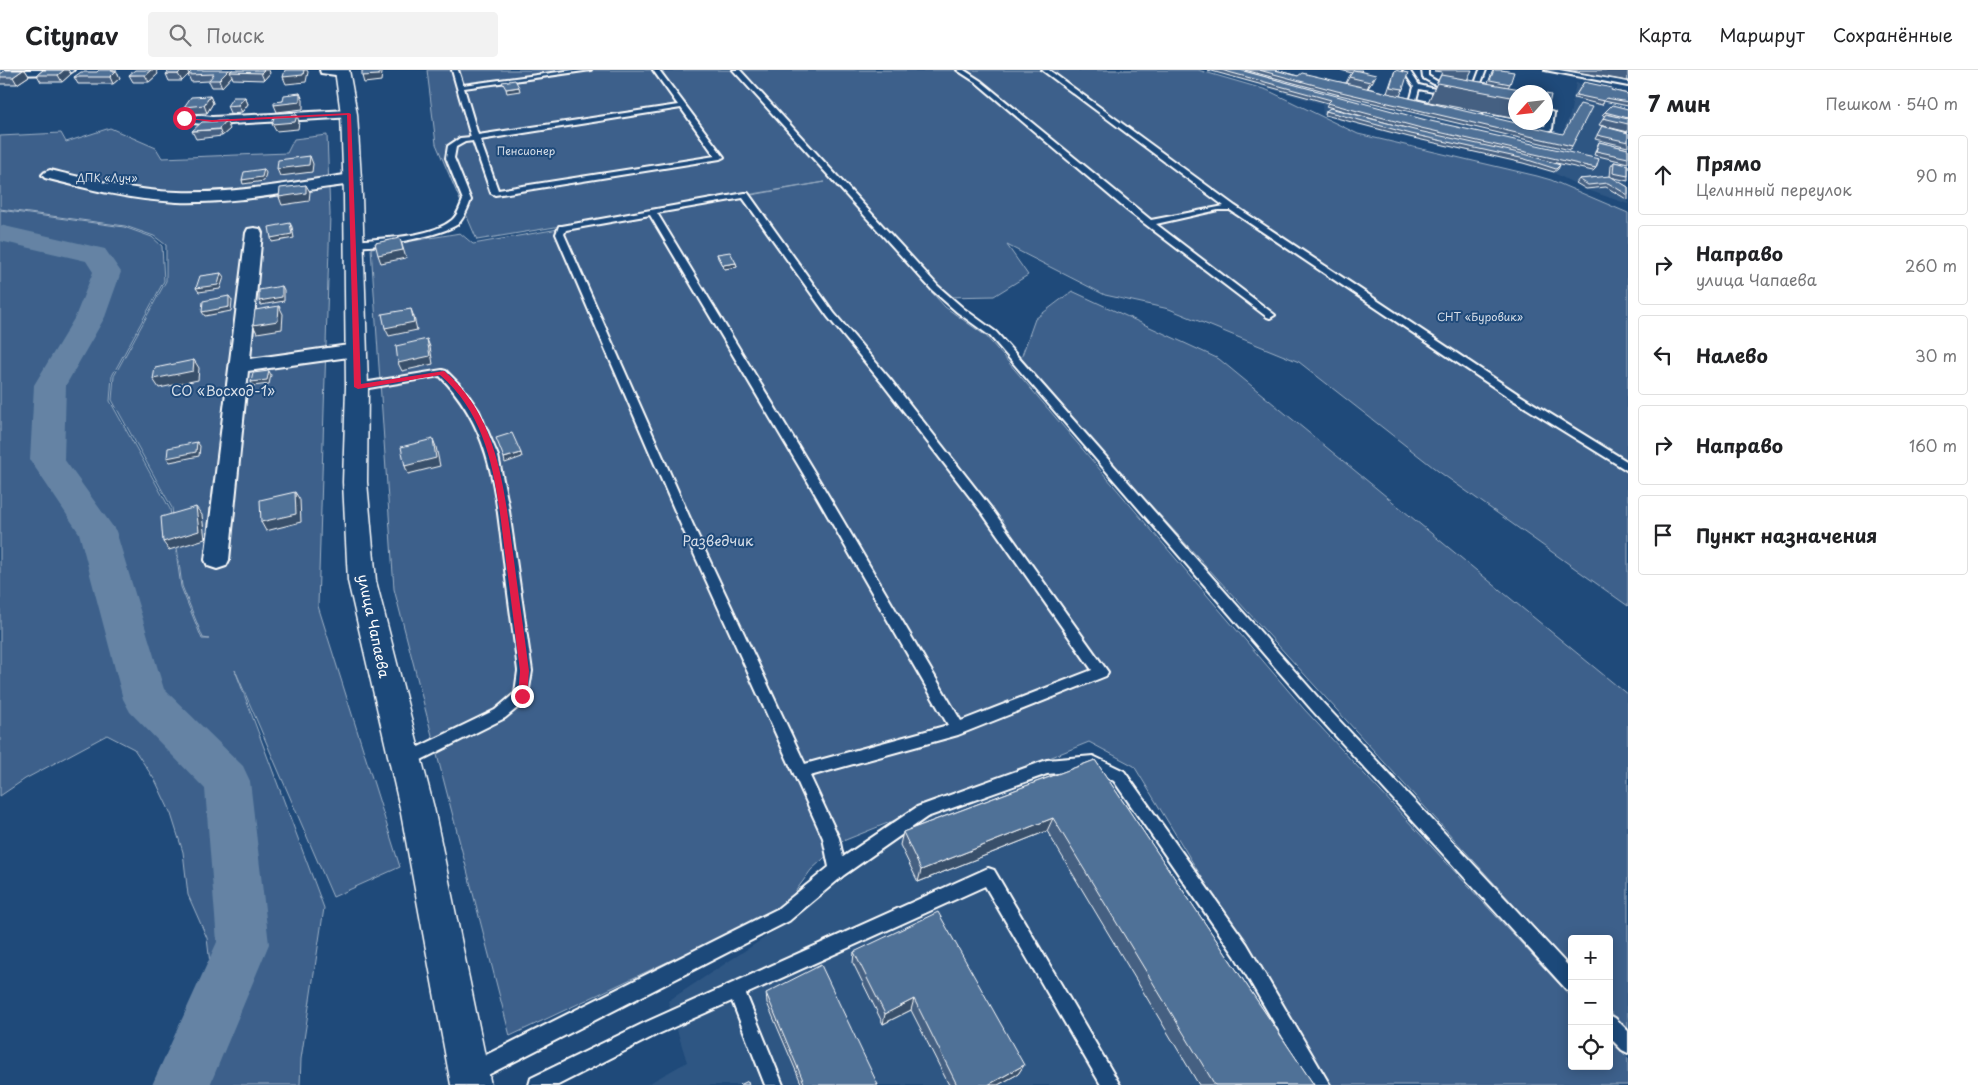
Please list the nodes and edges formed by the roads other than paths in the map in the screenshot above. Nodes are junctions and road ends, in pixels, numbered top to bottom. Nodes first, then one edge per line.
1 (68, 70) edge
2 (455, 70) edge
3 (588, 70) edge
4 (656, 70) edge
5 (736, 70) edge
6 (960, 70) edge
7 (1045, 70) edge
8 (1406, 70) edge
9 (1425, 70) edge
10 (1483, 70) edge
11 (1548, 70) edge
12 (0, 71) edge
13 (337, 71) edge
14 (1628, 84) edge
15 (460, 87) junction
16 (1417, 87) junction
17 (1470, 97) edge
18 (1432, 105) edge
19 (682, 106) junction
20 (349, 114) junction
21 (1480, 115) edge
22 (184, 118) edge
23 (1508, 121) edge
24 (475, 137) junction
25 (50, 175) dead end
26 (352, 179) junction
27 (1232, 208) junction
28 (652, 211) junction
29 (1149, 222) junction
30 (254, 233) dead end
31 (354, 244) junction
32 (1270, 316) dead end
33 (356, 350) junction
34 (240, 366) junction
35 (358, 387) junction
36 (1628, 467) edge
37 (218, 560) dead end
38 (958, 729) junction
39 (405, 761) junction
40 (800, 772) junction
41 (838, 870) junction
42 (1569, 980) edge
43 (736, 990) junction
44 (1610, 1025) edge
45 (1628, 1044) edge
46 (470, 1079) edge
47 (538, 1085) edge
48 (774, 1085) edge
49 (1111, 1085) edge
50 (1321, 1085) edge

1 - 12 street
2 - 15 lane
3 - 15 lane
4 - 19 lane
5 - 42 lane
6 - 29 lane
7 - 27 lane
8 - 16 lane
9 - 16 lane
10 - 17 lane
11 - 14 lane
13 - 20 street, улица Чапаева
15 - 24 lane
16 - 18 lane
19 - 24 lane
19 - 24 lane
20 - 22 street
20 - 26 street, улица Чапаева
21 - 23 lane
24 - 31 lane
25 - 26 street
26 - 31 street, улица Чапаева
27 - 29 lane
27 - 36 lane
28 - 38 lane
28 - 38 lane
28 - 40 lane
29 - 32 lane
30 - 34 street
31 - 33 street, улица Чапаева
33 - 34 street
33 - 35 street, улица Чапаева
34 - 37 street
35 - 39 street, улица Чапаева
35 - 39 lane
38 - 40 lane
39 - 46 street, улица Чапаева
40 - 41 lane
41 - 46 lane
41 - 50 lane
43 - 47 lane
43 - 48 lane
43 - 49 lane
44 - 45 lane

